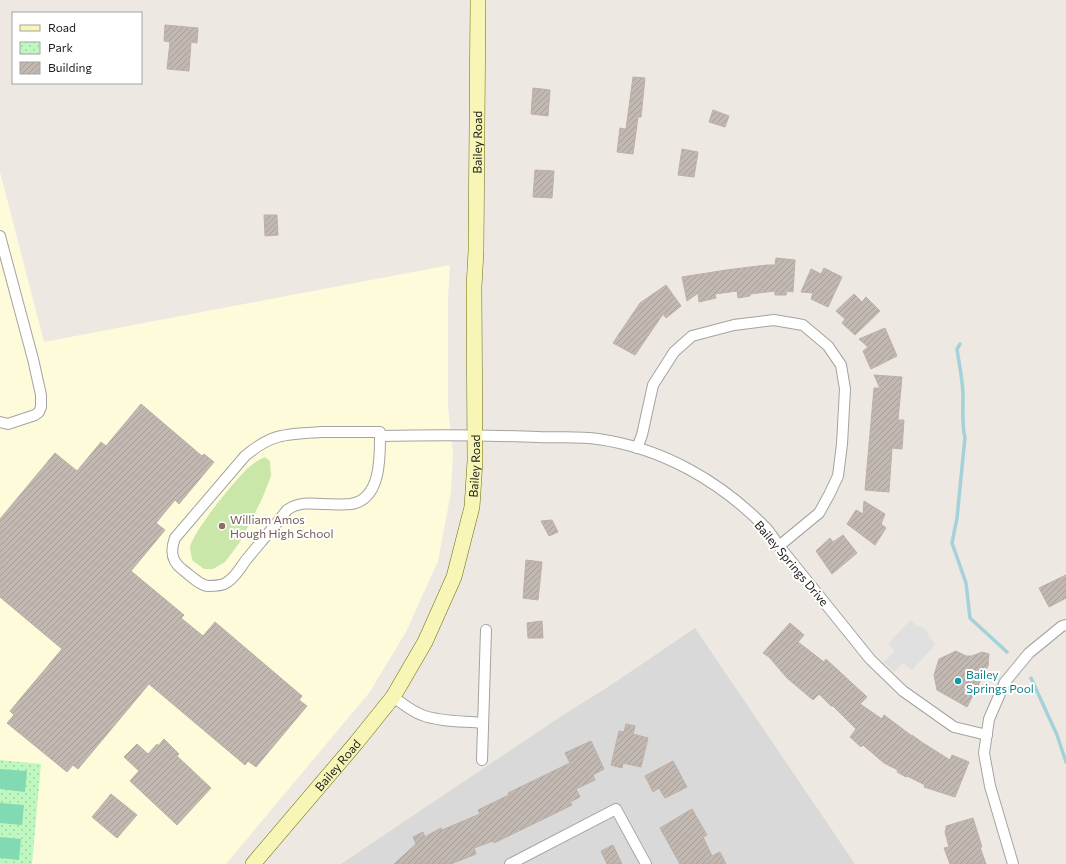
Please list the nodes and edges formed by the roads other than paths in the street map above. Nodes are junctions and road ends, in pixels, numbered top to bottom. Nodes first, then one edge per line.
1 (478, 0) edge
2 (0, 236) edge
3 (0, 422) edge
4 (474, 435) junction
5 (380, 436) junction
6 (637, 448) junction
7 (779, 546) junction
8 (1066, 625) edge
9 (486, 630) dead end
10 (393, 697) junction
11 (483, 723) junction
12 (987, 735) junction
13 (482, 760) dead end
14 (253, 864) edge
15 (510, 864) edge
16 (646, 864) edge
17 (1012, 864) edge

1 - 4 street, Bailey Road
2 - 3 street
4 - 5 street, Bailey Springs Drive
4 - 6 street, Bailey Springs Drive
4 - 10 street, Bailey Road
5 - 5 street, Bailey Springs Drive
6 - 7 street, Bailey Springs Drive
6 - 7 street
7 - 12 street, Bailey Springs Drive
8 - 12 street
9 - 11 street
10 - 11 street
10 - 14 street, Bailey Road
11 - 13 street
12 - 17 street
15 - 16 street

